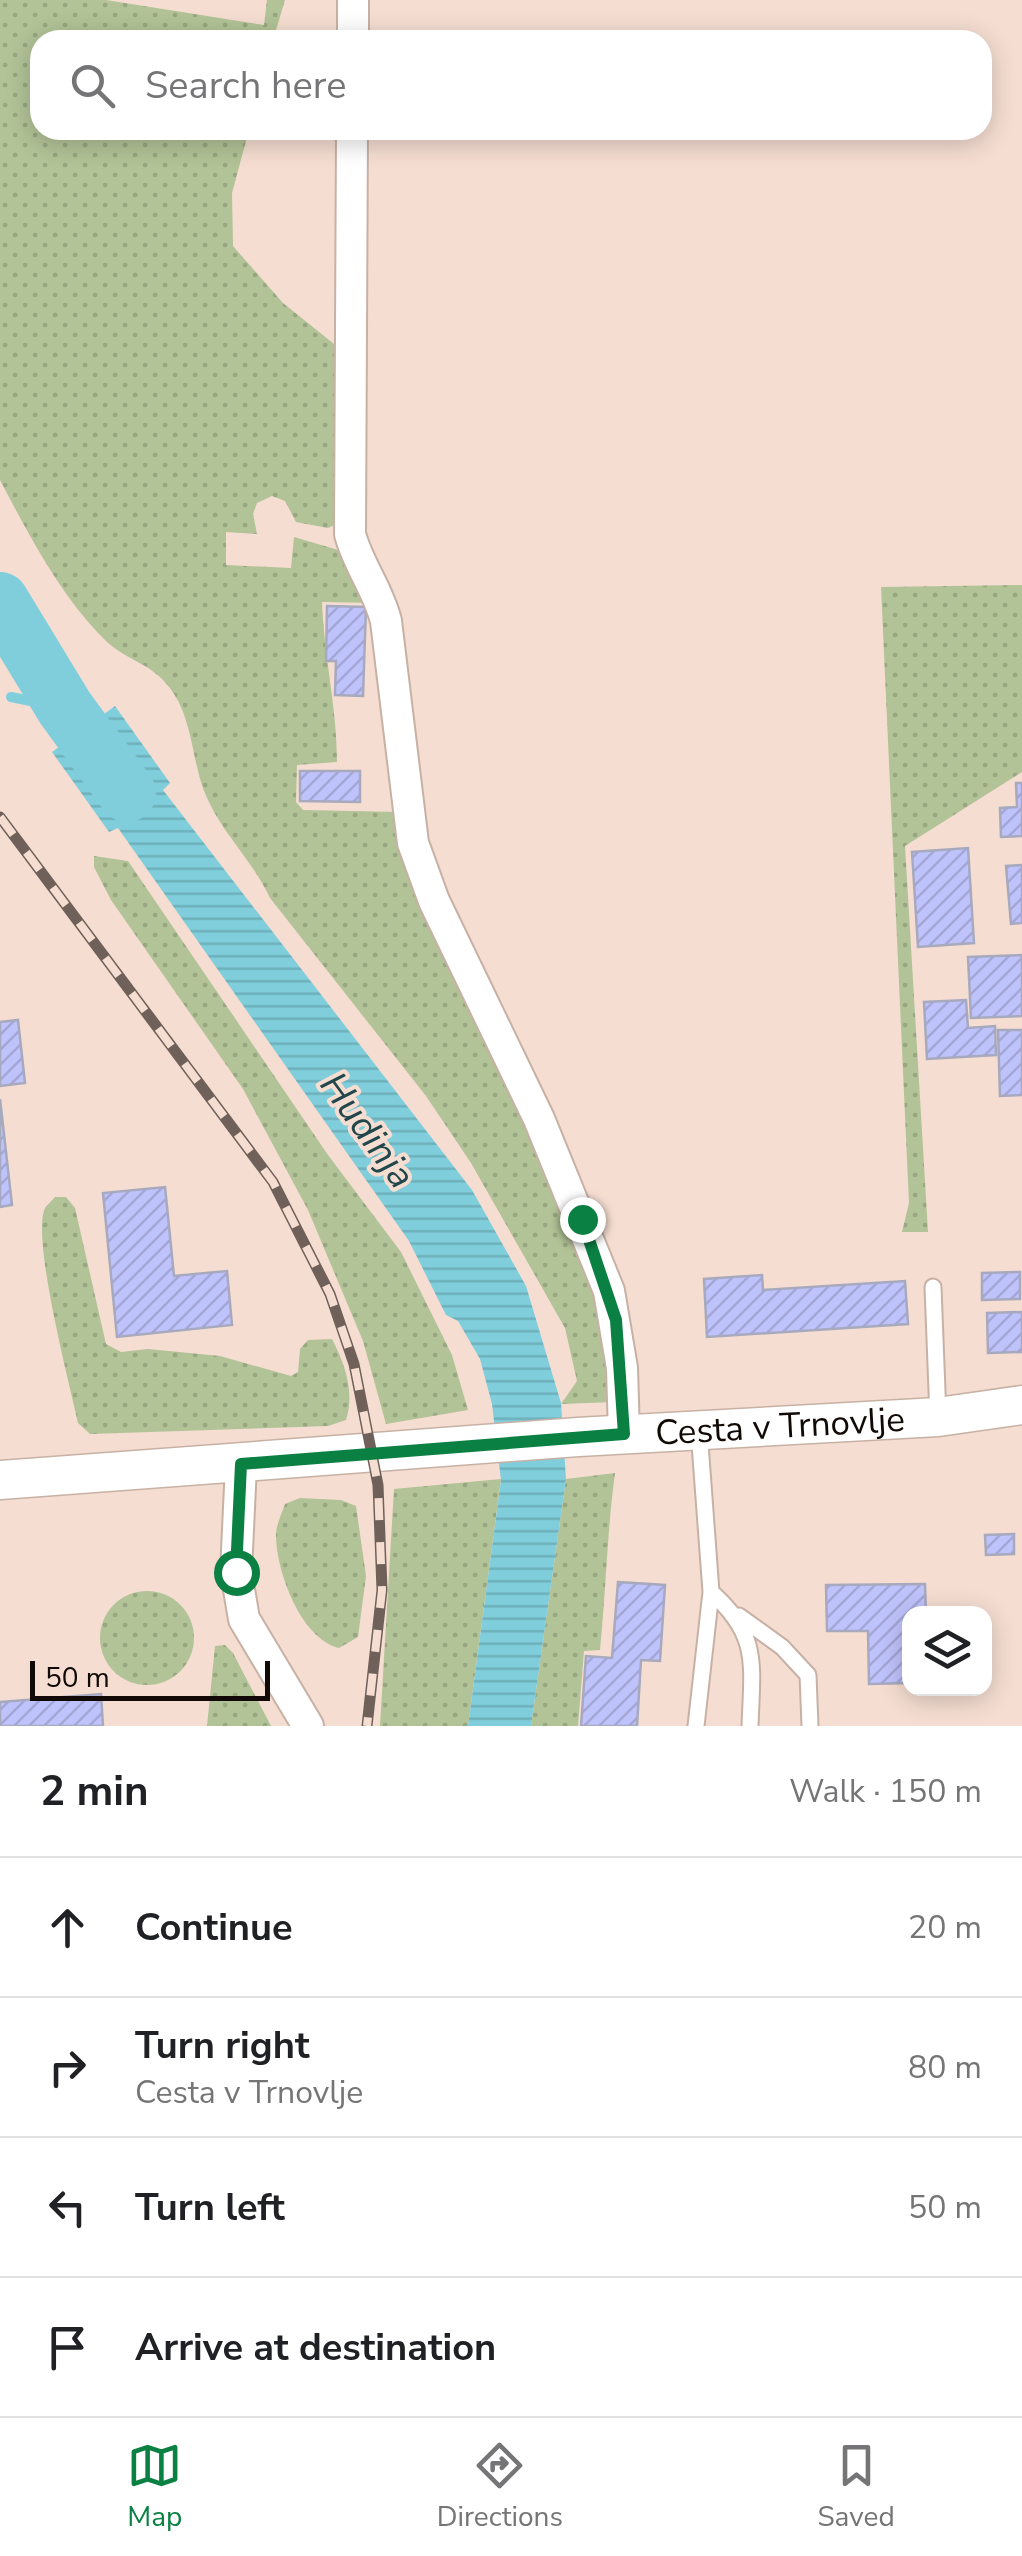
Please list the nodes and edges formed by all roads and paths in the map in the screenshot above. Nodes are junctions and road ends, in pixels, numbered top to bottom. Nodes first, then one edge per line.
1 (353, 0) edge
2 (352, 30) edge
3 (352, 140) edge
4 (933, 1286) dead end
5 (1022, 1405) edge
6 (938, 1417) junction
7 (699, 1430) junction
8 (624, 1434) junction
9 (241, 1464) junction
10 (0, 1480) edge
11 (711, 1592) junction
12 (739, 1616) junction
13 (308, 1726) edge
14 (696, 1726) edge
15 (750, 1726) edge
16 (810, 1726) edge

1 - 2 street
3 - 8 street
4 - 6 lane
5 - 6 street, Cesta v Trnovlje
6 - 7 street, Cesta v Trnovlje
7 - 8 street, Cesta v Trnovlje
7 - 11 lane
8 - 9 street, Cesta v Trnovlje
9 - 10 street, Cesta v Trnovlje
9 - 13 street
11 - 12 lane
11 - 14 lane
12 - 15 lane
12 - 16 lane

